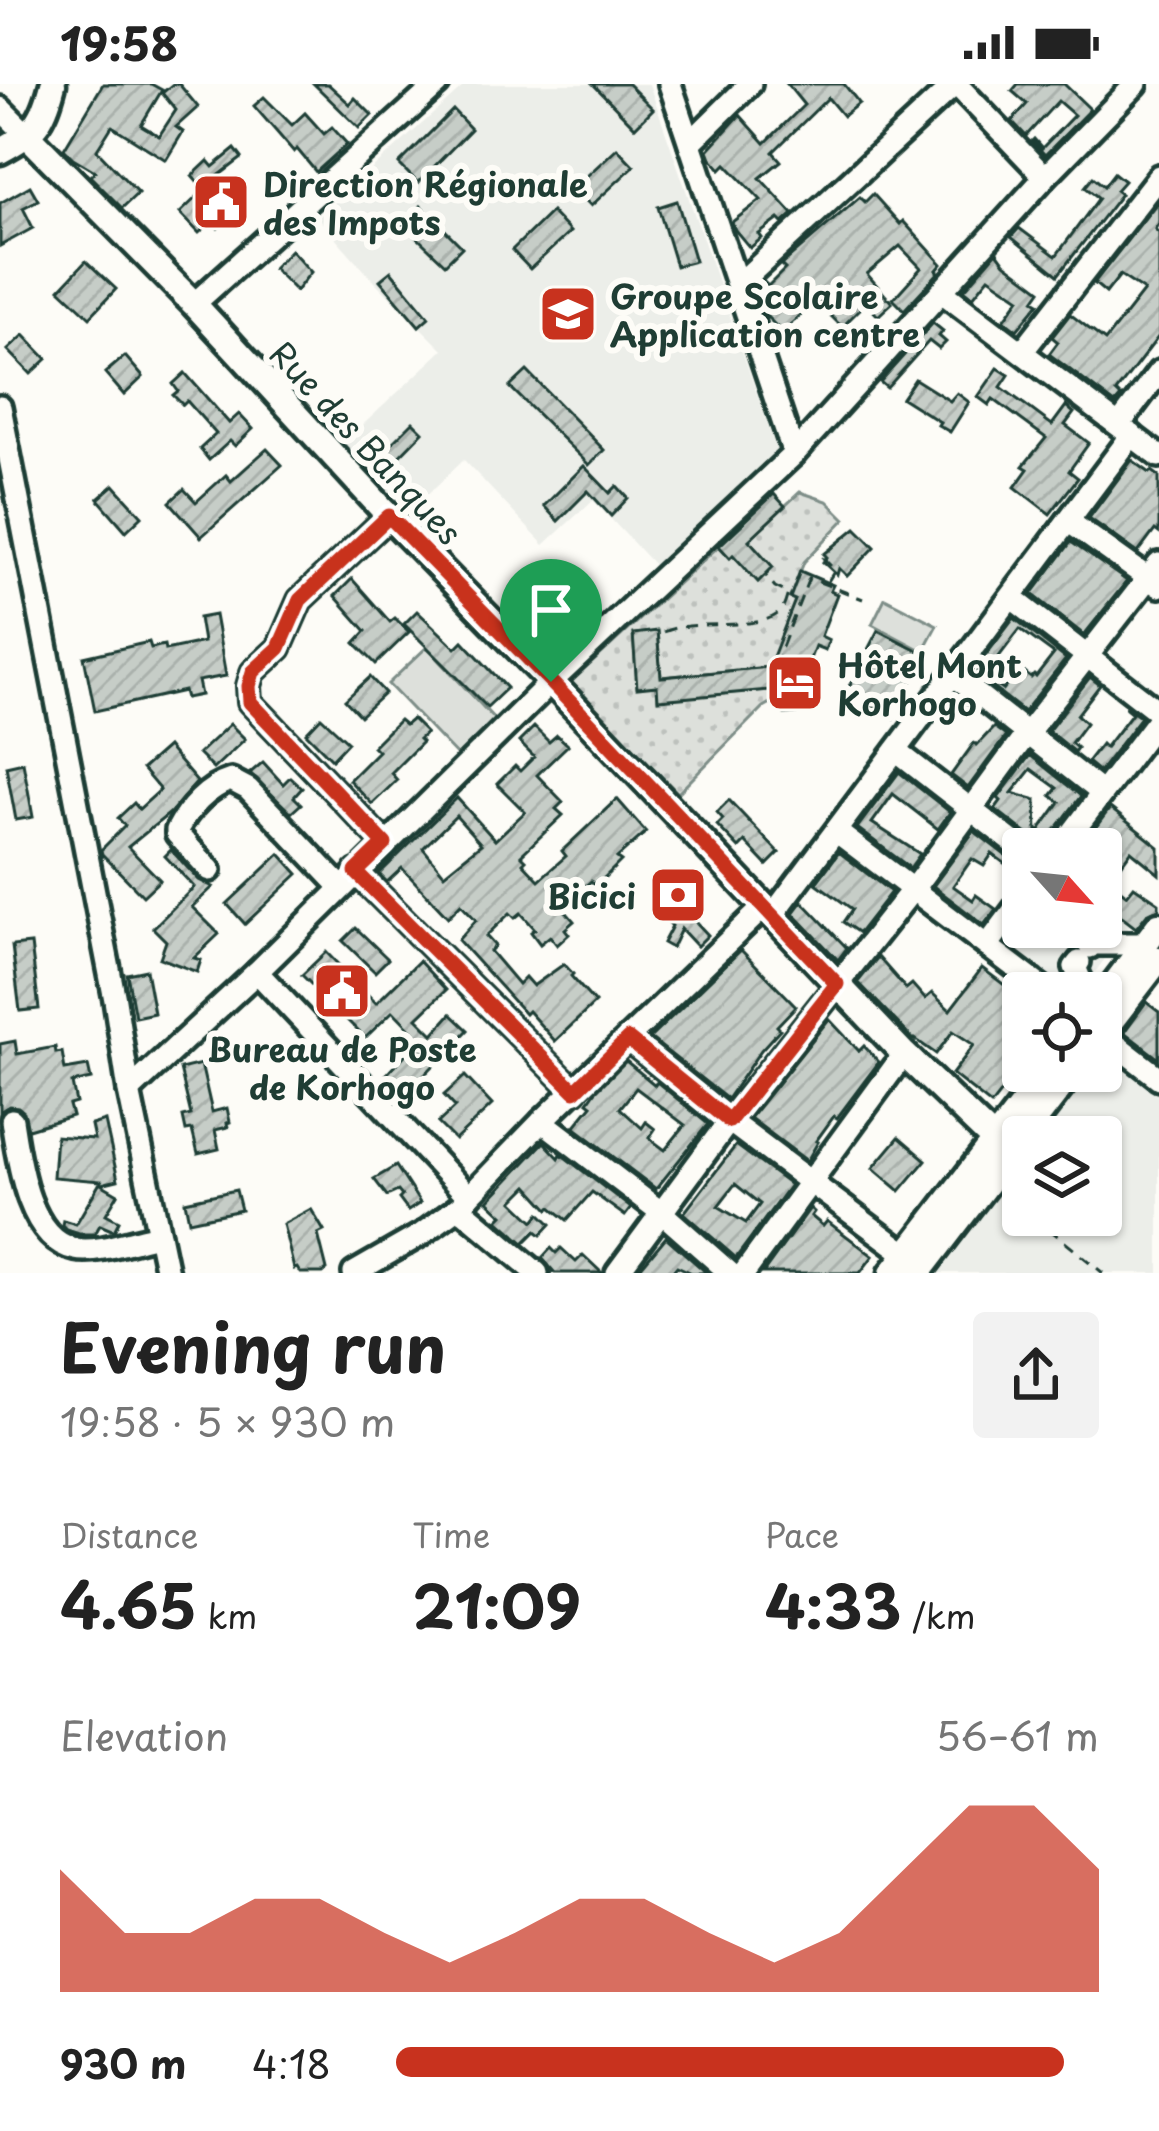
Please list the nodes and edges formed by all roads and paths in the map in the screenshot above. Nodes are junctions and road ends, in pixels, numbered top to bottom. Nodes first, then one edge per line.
1 (53, 84) edge
2 (438, 84) edge
3 (670, 84) edge
4 (750, 84) edge
5 (956, 84) edge
6 (1136, 84) edge
7 (0, 108) edge
8 (28, 136) junction
9 (690, 143) junction
10 (0, 151) edge
11 (1159, 176) edge
12 (1046, 178) junction
13 (738, 285) junction
14 (942, 292) junction
15 (194, 304) junction
16 (1022, 352) junction
17 (1159, 372) edge
18 (0, 407) edge
19 (1126, 430) junction
20 (794, 454) junction
21 (1159, 456) edge
22 (8, 492) edge
23 (389, 516) junction
24 (1067, 520) junction
25 (24, 528) junction
26 (0, 536) edge
27 (834, 546) dead end
28 (766, 576) dead end
29 (1155, 576) edge
30 (826, 585) junction
31 (1012, 598) junction
32 (863, 599) dead end
33 (663, 632) dead end
34 (1086, 655) junction
35 (781, 666) dead end
36 (954, 676) junction
37 (551, 682) junction
38 (1159, 715) edge
39 (1028, 732) junction
40 (896, 751) junction
41 (1102, 793) junction
42 (971, 811) junction
43 (1076, 828) edge
44 (837, 832) junction
45 (1002, 834) edge
46 (385, 844) junction
47 (210, 870) dead end
48 (348, 880) junction
49 (914, 890) junction
50 (768, 912) junction
51 (1002, 926) edge
52 (987, 946) junction
53 (1153, 959) edge
54 (1021, 972) edge
55 (1077, 972) edge
56 (257, 973) junction
57 (837, 984) junction
58 (1122, 984) edge
59 (1122, 1003) edge
60 (628, 1039) junction
61 (1122, 1049) edge
62 (904, 1054) junction
63 (1159, 1078) edge
64 (129, 1091) junction
65 (575, 1091) junction
66 (1035, 1092) edge
67 (1053, 1092) edge
68 (12, 1120) dead end
69 (542, 1121) junction
70 (729, 1121) junction
71 (1001, 1148) junction
72 (990, 1180) junction
73 (809, 1182) junction
74 (1002, 1190) edge
75 (464, 1202) junction
76 (662, 1213) junction
77 (159, 1234) junction
78 (1058, 1236) edge
79 (910, 1266) edge
80 (167, 1273) edge
81 (354, 1273) edge
82 (537, 1273) edge
83 (617, 1273) edge
84 (730, 1273) edge
85 (744, 1273) edge
86 (1103, 1273) edge

1 - 8 main road
2 - 15 street
3 - 9 street
4 - 9 street
5 - 12 street
5 - 13 street
6 - 12 street
7 - 8 street
8 - 10 main road
8 - 15 main road, Rue des Banques
9 - 13 street
11 - 16 street
12 - 14 street
13 - 20 street
14 - 16 street
14 - 20 street
15 - 23 main road, Rue des Banques
16 - 19 street
17 - 19 street
18 - 22 street
19 - 21 street
19 - 24 street
20 - 37 street
22 - 25 street
23 - 37 main road, Rue des Banques
23 - 46 street
24 - 29 street
24 - 31 street
25 - 26 street
25 - 64 street
27 - 30 path
28 - 33 path
29 - 34 street
30 - 32 path
30 - 35 path
31 - 34 street
31 - 36 street
34 - 38 street
34 - 39 street
36 - 39 street
36 - 40 street
37 - 46 street
37 - 50 main road, Rue des Banques
38 - 41 street
39 - 41 street
39 - 42 street
40 - 42 street
40 - 44 street
41 - 43 street
42 - 45 street
42 - 49 street
44 - 49 street
44 - 50 street
46 - 48 street
47 - 48 street
48 - 56 street
48 - 65 street
49 - 52 street
49 - 57 street
50 - 57 main road, Rue des Banques
50 - 60 street
51 - 52 street
52 - 54 street
53 - 55 street
53 - 58 main road
53 - 59 main road
56 - 64 street
56 - 75 street
57 - 62 main road, Rue des Banques
57 - 70 street
60 - 65 street
60 - 70 street
61 - 63 street
62 - 71 main road, Rue des Banques
62 - 73 street
64 - 77 street
65 - 69 street
66 - 71 main road
67 - 71 main road
68 - 77 street
69 - 75 street
69 - 76 street
70 - 73 street
70 - 76 street
71 - 72 main road
71 - 79 main road
72 - 74 path
72 - 79 main road
73 - 79 street
73 - 85 street
75 - 81 street
75 - 82 street
76 - 83 street
76 - 84 street
77 - 80 street
78 - 86 path

